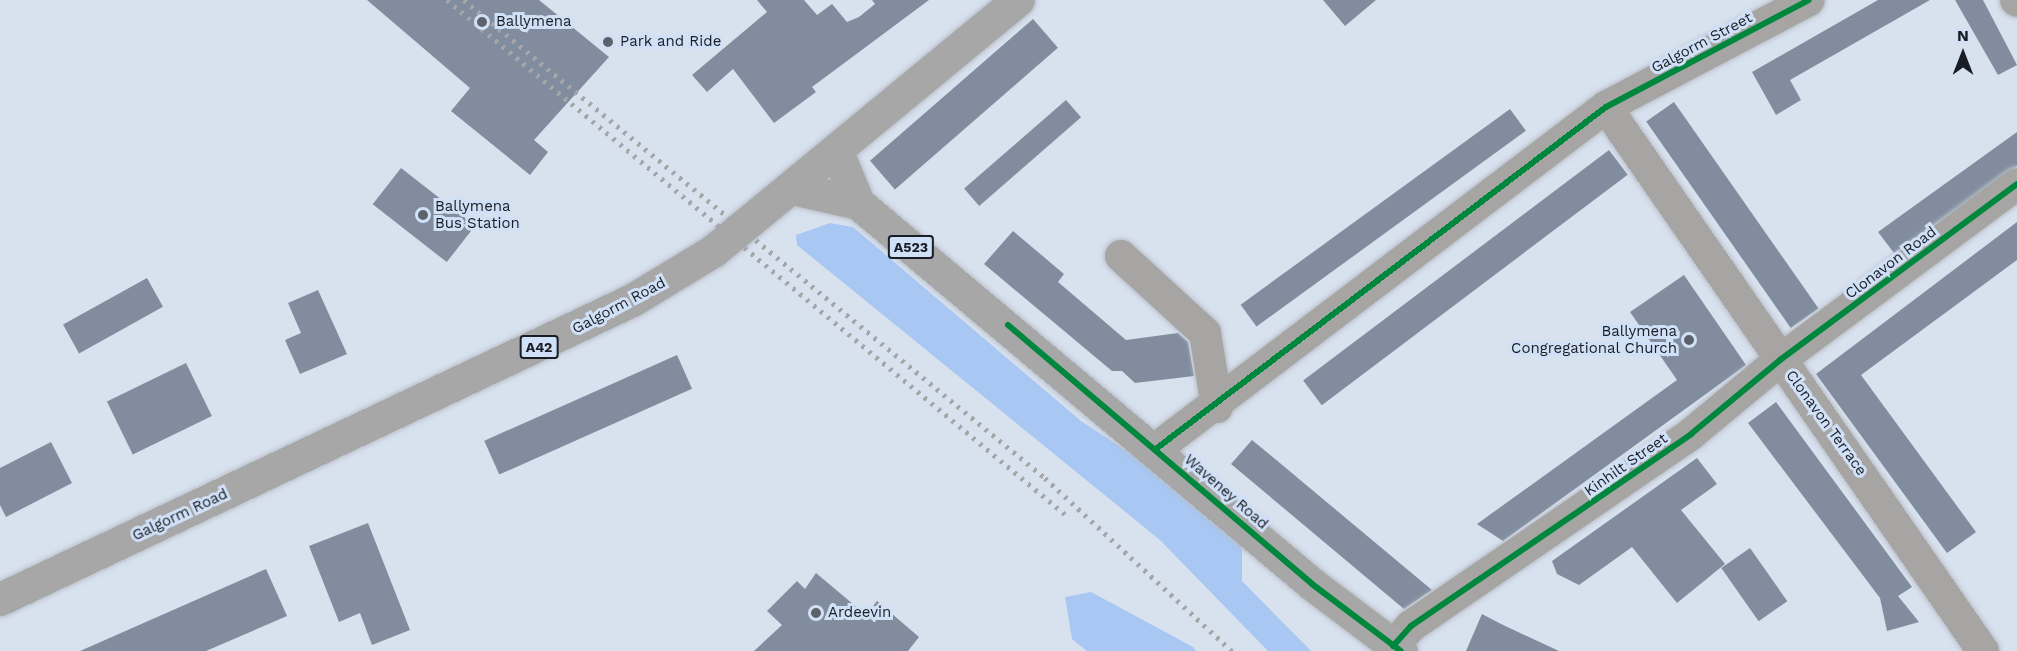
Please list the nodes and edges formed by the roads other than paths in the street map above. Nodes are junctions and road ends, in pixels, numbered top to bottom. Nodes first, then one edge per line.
1 (1018, 0) edge
2 (1809, 0) edge
3 (1606, 107) junction
4 (837, 152) junction
5 (2017, 184) edge
6 (792, 188) junction
7 (858, 203) junction
8 (1120, 256) dead end
9 (1780, 360) junction
10 (1217, 406) junction
11 (1156, 448) junction
12 (0, 599) edge
13 (1397, 649) edge
14 (1983, 651) edge

1 - 4 main road, Galgorm Road / A42
2 - 3 street, Galgorm Street
3 - 9 street, Clonavon Terrace
3 - 10 street, Galgorm Street
4 - 6 main road, Galgorm Road / A42
4 - 7 main road, Waveney Road / A523
5 - 9 street, Clonavon Road
6 - 7 main road, Waveney Road / A523
6 - 12 main road, Galgorm Road / A42
7 - 11 main road, Waveney Road / A523
8 - 10 street
9 - 13 street, Kinhilt Street
9 - 14 street, Clonavon Terrace
10 - 11 street, Galgorm Street
11 - 13 main road, Waveney Road / A523

